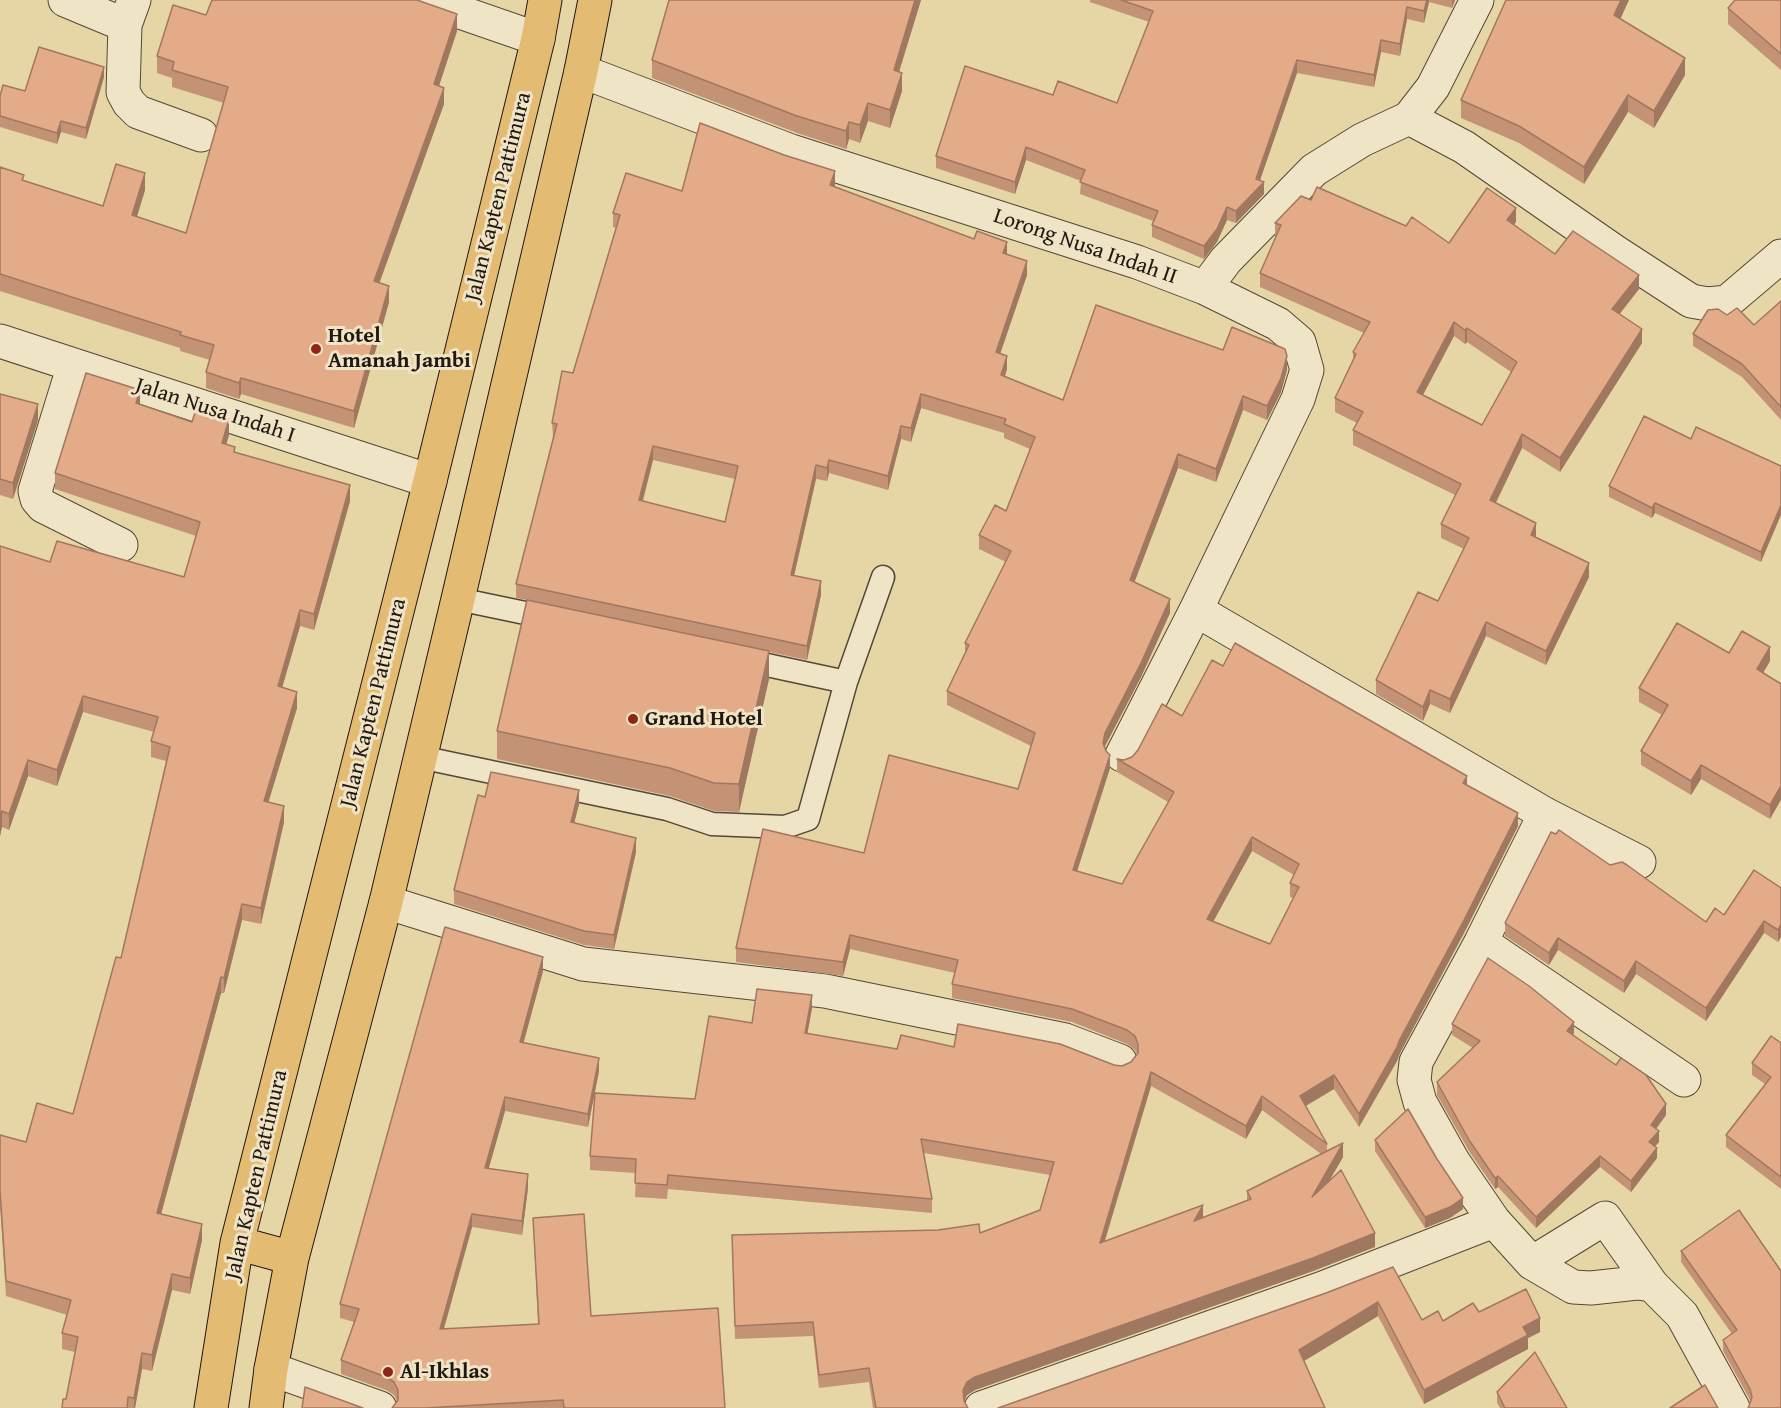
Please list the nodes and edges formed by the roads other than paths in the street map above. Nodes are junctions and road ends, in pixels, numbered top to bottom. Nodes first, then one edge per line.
1 (65, 0) edge
2 (425, 0) edge
3 (545, 0) edge
4 (595, 0) edge
5 (1477, 0) edge
6 (130, 12) edge
7 (538, 39) junction
8 (581, 71) junction
9 (1409, 117) junction
10 (201, 135) dead end
11 (1781, 256) edge
12 (1205, 288) junction
13 (0, 341) edge
14 (74, 365) junction
15 (430, 481) junction
16 (121, 545) dead end
17 (883, 577) dead end
18 (459, 599) junction
19 (1196, 610) junction
20 (572, 623) edge
21 (721, 655) edge
22 (846, 682) junction
23 (1122, 755) dead end
24 (420, 757) junction
25 (1545, 814) junction
26 (1639, 862) dead end
27 (386, 902) junction
28 (1481, 942) junction
29 (1120, 1061) dead end
30 (1684, 1080) dead end
31 (1494, 1221) junction
32 (237, 1243) junction
33 (292, 1258) junction
34 (1532, 1263) junction
35 (1652, 1285) junction
36 (271, 1369) junction
37 (211, 1408) edge
38 (266, 1408) edge
39 (380, 1408) edge
40 (981, 1408) edge
41 (1733, 1408) edge

1 - 6 street
2 - 7 street
3 - 7 main road, Jalan Kapten Pattimura
4 - 8 main road
5 - 9 street, Lorong Nusa Indah II
6 - 10 street
7 - 15 main road, Jalan Kapten Pattimura
8 - 12 street, Lorong Nusa Indah II
8 - 18 main road
9 - 11 street
9 - 12 street, Lorong Nusa Indah II
12 - 19 street
13 - 14 street, Jalan Nusa Indah I
14 - 15 street, Jalan Nusa Indah I
14 - 16 street
15 - 32 main road, Jalan Kapten Pattimura
17 - 22 lane
18 - 20 lane
18 - 24 main road
19 - 23 street
19 - 25 street
21 - 22 lane
22 - 24 lane
24 - 27 main road
25 - 26 street
25 - 28 street
27 - 29 street
27 - 33 main road
28 - 30 street
28 - 31 street
31 - 34 street
31 - 40 street
32 - 33 main road
32 - 37 main road, Jalan Kapten Pattimura
33 - 36 main road
34 - 35 street
34 - 35 street
35 - 41 street
36 - 38 main road
36 - 39 street

